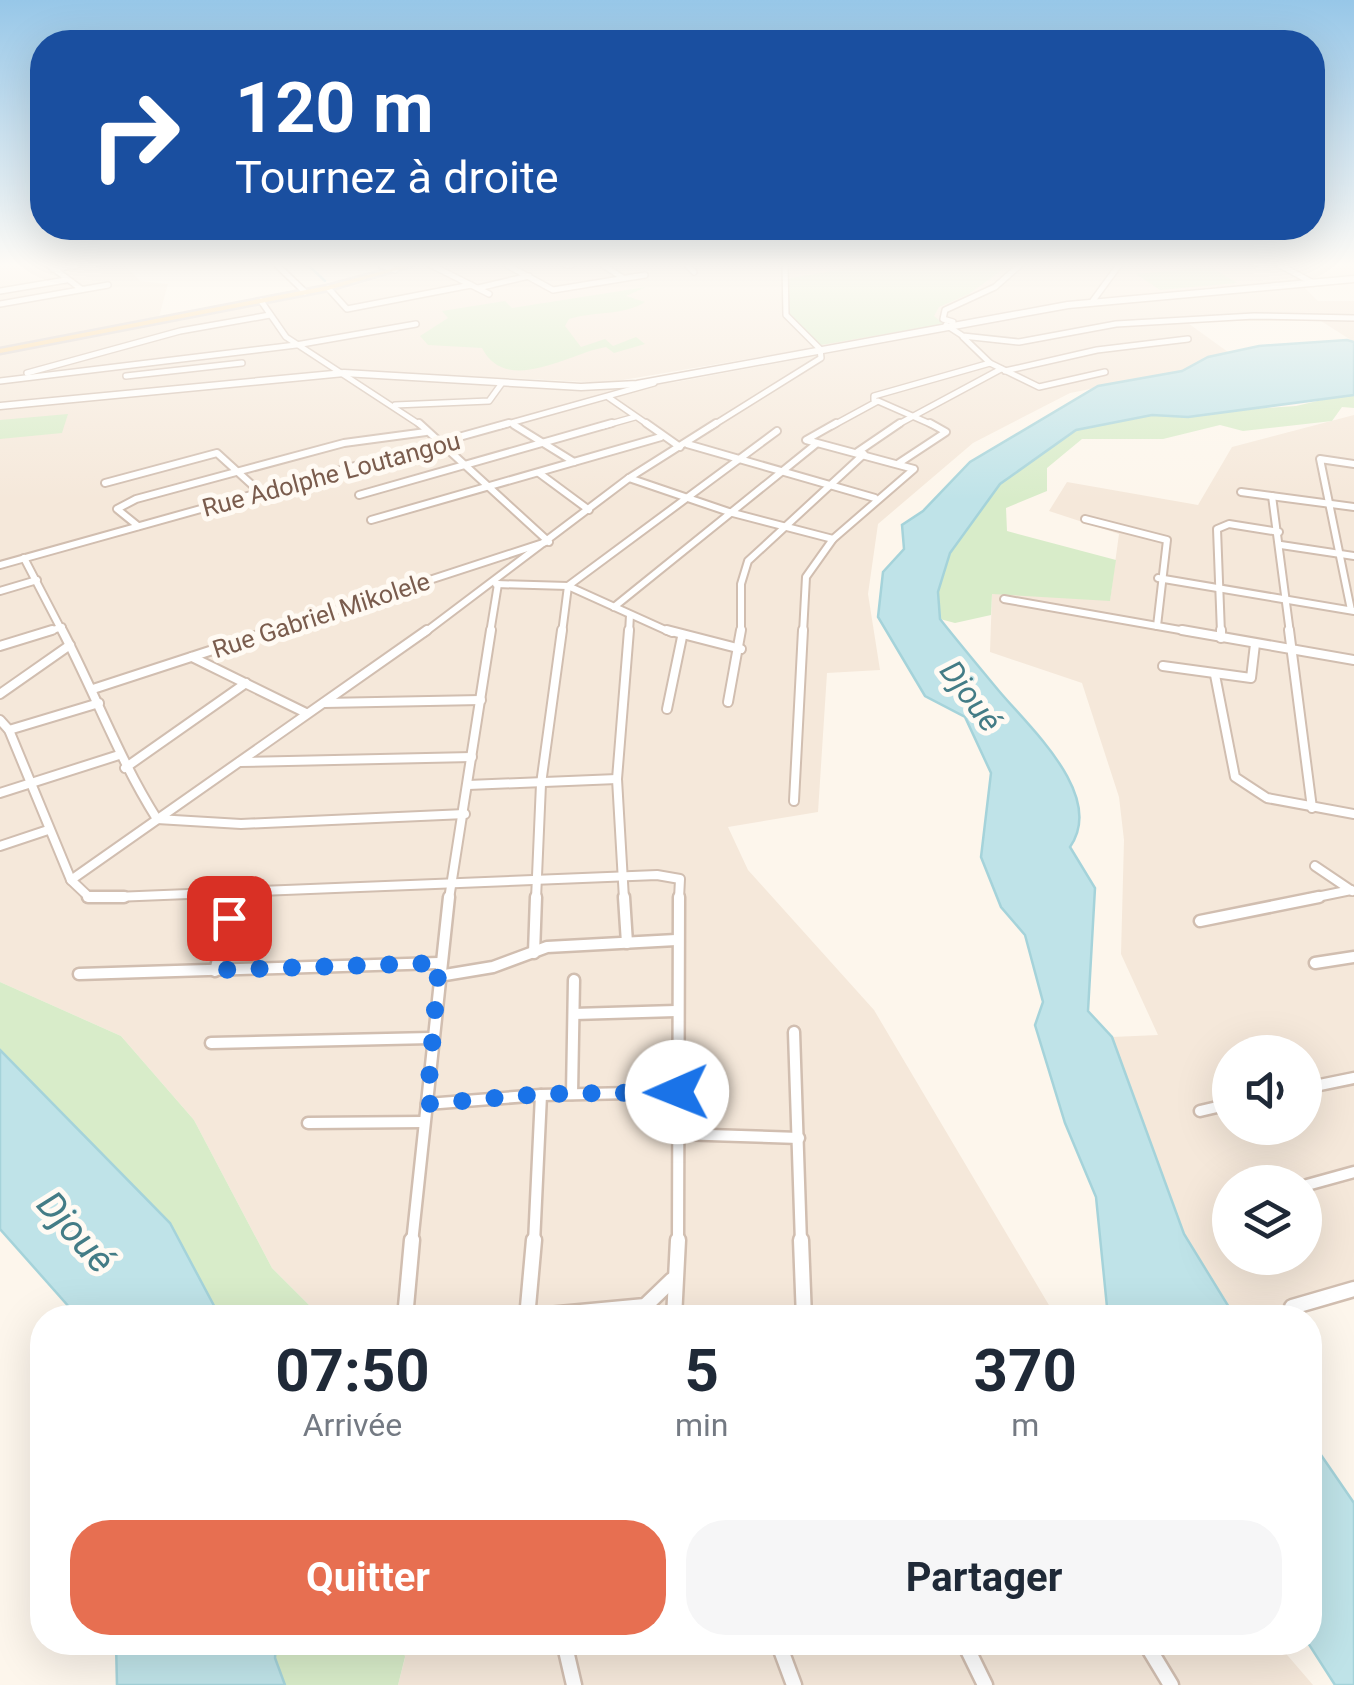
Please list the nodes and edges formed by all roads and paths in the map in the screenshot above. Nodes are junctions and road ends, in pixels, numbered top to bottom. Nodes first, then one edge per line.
1 (38, 344) edge
2 (134, 344) edge
3 (140, 344) edge
4 (304, 344) edge
5 (815, 344) edge
6 (849, 344) edge
7 (971, 344) edge
8 (1149, 344) edge
9 (296, 345) junction
10 (820, 349) junction
11 (0, 351) edge
12 (242, 363) dead end
13 (990, 363) junction
14 (142, 364) junction
15 (1003, 370) junction
16 (1106, 372) dead end
17 (344, 373) junction
18 (142, 374) junction
19 (126, 376) dead end
20 (0, 381) edge
21 (662, 381) junction
22 (502, 383) junction
23 (608, 397) junction
24 (876, 401) junction
25 (394, 404) junction
26 (0, 406) edge
27 (913, 416) junction
28 (636, 417) junction
29 (514, 425) junction
30 (778, 431) dead end
31 (426, 432) junction
32 (661, 437) junction
33 (544, 443) junction
34 (816, 444) junction
35 (439, 446) junction
36 (684, 446) junction
37 (860, 454) junction
38 (736, 459) junction
39 (574, 462) junction
40 (899, 463) junction
41 (1354, 464) edge
42 (462, 467) junction
43 (240, 470) junction
44 (780, 472) junction
45 (538, 473) junction
46 (628, 478) junction
47 (105, 483) dead end
48 (831, 486) junction
49 (487, 488) junction
50 (1241, 492) dead end
51 (260, 493) junction
52 (358, 495) dead end
53 (1272, 496) junction
54 (875, 498) junction
55 (687, 499) junction
56 (1330, 504) junction
57 (1354, 507) edge
58 (589, 510) junction
59 (729, 512) junction
60 (1085, 519) dead end
61 (371, 520) dead end
62 (138, 526) junction
63 (784, 528) junction
64 (1279, 532) junction
65 (833, 539) junction
66 (549, 542) junction
67 (1282, 544) junction
68 (1341, 554) junction
69 (1354, 556) edge
70 (24, 558) junction
71 (0, 565) edge
72 (1160, 578) junction
73 (37, 580) junction
74 (496, 584) junction
75 (568, 586) junction
76 (1222, 589) junction
77 (0, 592) edge
78 (1004, 599) dead end
79 (1286, 600) junction
80 (614, 606) junction
81 (1352, 610) edge
82 (630, 615) junction
83 (1157, 626) junction
84 (62, 627) junction
85 (682, 637) junction
86 (1220, 638) junction
87 (1255, 644) junction
88 (0, 646) edge
89 (70, 646) junction
90 (741, 650) junction
91 (1290, 650) junction
92 (192, 657) junction
93 (1354, 660) edge
94 (1163, 666) dead end
95 (1215, 675) junction
96 (246, 683) junction
97 (94, 690) junction
98 (0, 694) edge
99 (481, 700) junction
100 (99, 702) junction
101 (728, 702) dead end
102 (321, 703) junction
103 (667, 710) dead end
104 (306, 713) junction
105 (0, 720) edge
106 (9, 730) junction
107 (120, 756) junction
108 (472, 757) junction
109 (236, 762) junction
110 (125, 768) junction
111 (617, 779) junction
112 (31, 784) junction
113 (541, 784) junction
114 (468, 785) junction
115 (0, 793) edge
116 (794, 801) dead end
117 (1312, 808) junction
118 (465, 814) junction
119 (1354, 814) edge
120 (158, 818) junction
121 (48, 830) junction
122 (0, 846) edge
123 (1315, 866) dead end
124 (624, 879) junction
125 (72, 880) junction
126 (451, 883) junction
127 (538, 883) junction
128 (236, 891) junction
129 (1352, 891) edge
130 (1200, 922) dead end
131 (676, 940) junction
132 (628, 943) junction
133 (534, 953) junction
134 (1354, 958) edge
135 (439, 963) junction
136 (1315, 963) dead end
137 (216, 970) junction
138 (79, 974) dead end
139 (439, 976) junction
140 (574, 980) dead end
141 (676, 1011) junction
142 (574, 1014) junction
143 (794, 1032) dead end
144 (431, 1038) junction
145 (211, 1043) dead end
146 (1354, 1078) edge
147 (1322, 1085) edge
148 (677, 1092) junction
149 (541, 1094) junction
150 (572, 1094) junction
151 (427, 1104) junction
152 (1212, 1108) edge
153 (1200, 1111) dead end
154 (308, 1122) dead end
155 (424, 1122) junction
156 (678, 1134) junction
157 (799, 1138) junction
158 (1354, 1172) edge
159 (1322, 1181) edge
160 (673, 1279) junction
161 (1354, 1288) edge
162 (406, 1305) edge
163 (525, 1305) edge
164 (647, 1305) edge
165 (674, 1305) edge
166 (804, 1305) edge
167 (1299, 1305) edge
168 (567, 1655) edge
169 (783, 1655) edge
170 (970, 1655) edge
171 (1153, 1655) edge
172 (574, 1685) edge
173 (794, 1685) edge
174 (985, 1685) edge
175 (1170, 1685) edge

1 - 11 main road
2 - 20 street
3 - 14 street
4 - 9 street
5 - 10 street
6 - 10 street
7 - 13 street
8 - 15 street
9 - 14 street
9 - 17 street
10 - 21 street
10 - 36 street
12 - 18 street
13 - 15 street
13 - 24 street
14 - 18 street
14 - 20 street
15 - 16 street
15 - 27 street
17 - 22 street
17 - 25 street
17 - 26 street
18 - 19 street
21 - 22 street
21 - 23 street, Rue Adolphe Loutangou
22 - 25 street
23 - 28 street
23 - 29 street, Rue Adolphe Loutangou
24 - 27 street
24 - 34 street
25 - 31 street
27 - 37 street
27 - 40 street
28 - 32 street
28 - 33 street
29 - 33 street
29 - 35 street, Rue Adolphe Loutangou
30 - 38 street
31 - 35 street
31 - 43 street
32 - 36 street
32 - 39 street
33 - 39 street
33 - 42 street
34 - 37 street
34 - 44 street
35 - 42 street
35 - 51 street, Rue Adolphe Loutangou
36 - 38 street
36 - 46 street
37 - 40 street
37 - 48 street
38 - 44 street
38 - 55 street
39 - 45 street
40 - 54 street
41 - 56 street
42 - 49 street
42 - 52 street
43 - 47 street
43 - 51 street
43 - 62 street
44 - 48 street
44 - 59 street
45 - 49 street
45 - 58 street
46 - 55 street
46 - 58 street
48 - 54 street
48 - 63 street
49 - 61 street
49 - 66 street
50 - 53 street
51 - 62 street, Rue Adolphe Loutangou
53 - 56 street
53 - 64 street
54 - 65 street
55 - 59 street
55 - 75 street
56 - 57 street
56 - 68 street
58 - 66 street
59 - 63 street
59 - 80 street
60 - 72 street
62 - 70 street, Rue Adolphe Loutangou
63 - 65 street
63 - 90 street
64 - 67 street
64 - 76 street
65 - 116 street
66 - 74 street
66 - 92 street, Rue Gabriel Mikolele
67 - 68 street
67 - 79 street
68 - 69 street
68 - 81 street
70 - 71 street, Rue Adolphe Loutangou
70 - 73 street
72 - 76 street
72 - 83 street
73 - 77 street
73 - 84 street
74 - 75 street
74 - 99 street
74 - 102 street
75 - 80 street
75 - 113 street
76 - 79 street
76 - 86 street
78 - 83 street
79 - 81 street
79 - 91 street
80 - 82 street
82 - 85 street
82 - 111 street
83 - 86 street
84 - 88 street
84 - 89 street
85 - 90 street
85 - 103 street
86 - 87 street
87 - 91 street
87 - 95 street
89 - 97 street
89 - 98 street
90 - 101 street
91 - 93 street
91 - 117 street
92 - 96 street
92 - 97 street, Rue Gabriel Mikolele
94 - 95 street
95 - 117 street
96 - 104 street
96 - 110 street
97 - 100 street
99 - 102 street
99 - 108 street
100 - 106 street
100 - 107 street
102 - 104 street
104 - 109 street
105 - 106 street
106 - 112 street
107 - 110 street
107 - 112 street
108 - 109 street
108 - 114 street
109 - 120 street
110 - 120 street
111 - 113 street
111 - 124 street
112 - 115 street
112 - 121 street
113 - 114 street
113 - 127 street
114 - 118 street
117 - 119 street
118 - 120 street
118 - 126 street
120 - 125 street
121 - 122 street
121 - 125 street
123 - 129 street
124 - 127 street
124 - 131 street
124 - 132 street
125 - 128 street
126 - 127 street
126 - 128 street
126 - 135 street
127 - 133 street
128 - 137 street
129 - 130 street
131 - 132 street
131 - 141 street
132 - 133 street
133 - 139 street
134 - 136 street
135 - 137 street
135 - 139 street
137 - 138 street
139 - 144 street
140 - 142 street
141 - 142 street
141 - 148 street
142 - 150 street
143 - 157 street
144 - 145 street
144 - 151 street
146 - 147 street
148 - 150 street
148 - 156 street
149 - 150 street
149 - 151 street
149 - 163 street
151 - 155 street
152 - 153 street
154 - 155 street
155 - 162 street
156 - 157 street
156 - 160 street
157 - 166 street
158 - 159 street
160 - 164 street
160 - 165 street
161 - 167 street
168 - 172 street
169 - 173 street
170 - 174 street
171 - 175 street

